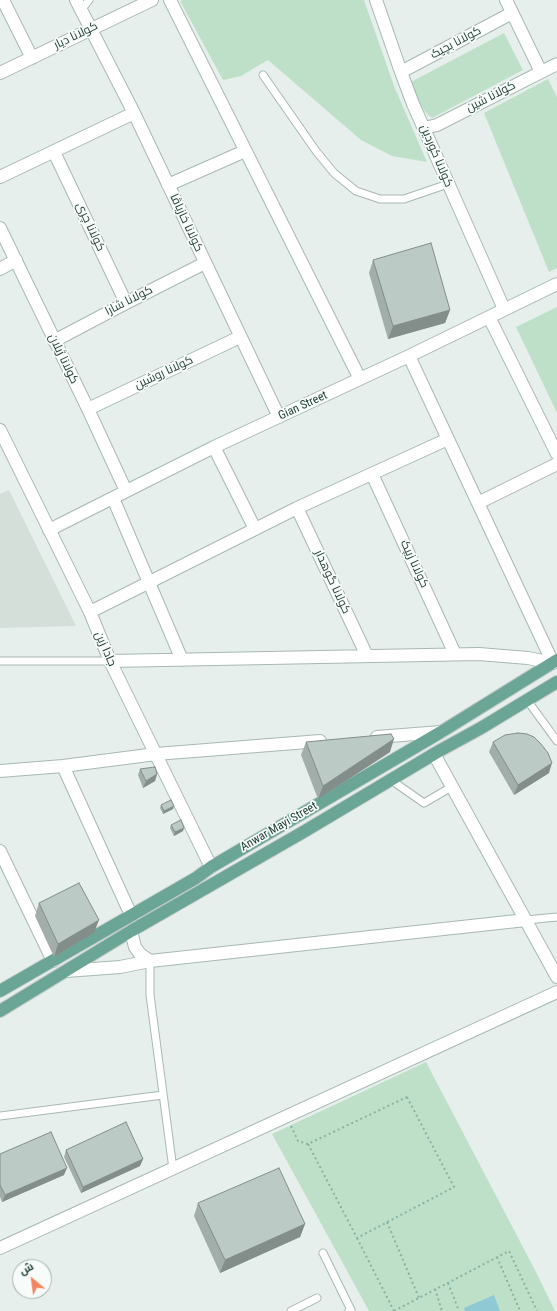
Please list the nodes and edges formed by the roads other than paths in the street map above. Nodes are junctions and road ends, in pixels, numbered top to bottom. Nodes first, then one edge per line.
1 (3, 0) edge
2 (89, 0) edge
3 (152, 0) edge
4 (170, 0) edge
5 (376, 0) edge
6 (506, 0) edge
7 (78, 5) edge
8 (512, 13) junction
9 (91, 29) junction
10 (32, 58) junction
11 (557, 64) edge
12 (400, 72) junction
13 (541, 72) junction
14 (0, 73) edge
15 (263, 75) dead end
16 (134, 113) junction
17 (424, 128) junction
18 (245, 151) junction
19 (54, 152) junction
20 (0, 178) edge
21 (448, 184) junction
22 (168, 185) junction
23 (0, 228) edge
24 (16, 260) junction
25 (205, 263) junction
26 (0, 269) edge
27 (557, 284) edge
28 (126, 303) junction
29 (504, 310) junction
30 (489, 317) junction
31 (240, 337) junction
32 (54, 341) junction
33 (409, 356) junction
34 (360, 379) junction
35 (88, 408) junction
36 (279, 417) junction
37 (0, 430) edge
38 (448, 439) junction
39 (214, 447) junction
40 (557, 454) edge
41 (557, 464) edge
42 (372, 474) junction
43 (126, 491) junction
44 (113, 498) junction
45 (478, 503) junction
46 (297, 508) junction
47 (255, 529) junction
48 (49, 530) junction
49 (148, 582) junction
50 (90, 612) junction
51 (455, 654) junction
52 (367, 656) junction
53 (182, 660) junction
54 (0, 661) edge
55 (110, 661) junction
56 (555, 662) edge
57 (557, 682) edge
58 (527, 700) junction
59 (441, 732) junction
60 (362, 738) edge
61 (330, 741) edge
62 (557, 741) edge
63 (156, 754) junction
64 (434, 754) junction
65 (63, 766) junction
66 (0, 771) edge
67 (391, 780) junction
68 (453, 786) junction
69 (296, 817) junction
70 (305, 831) junction
71 (0, 851) edge
72 (212, 867) junction
73 (131, 915) junction
74 (557, 917) edge
75 (526, 920) junction
76 (132, 931) junction
77 (53, 961) junction
78 (150, 961) junction
79 (66, 971) junction
80 (557, 977) edge
81 (0, 991) edge
82 (557, 992) edge
83 (0, 1011) edge
84 (163, 1095) junction
85 (0, 1116) edge
86 (173, 1168) junction
87 (0, 1248) edge
88 (323, 1253) dead end
89 (317, 1298) dead end
90 (291, 1311) edge
91 (349, 1311) edge

1 - 10 street
2 - 7 lane
3 - 9 street, کولانا دیار
4 - 18 street
5 - 12 street, کولانا کوردین
6 - 8 street
7 - 9 street, کولانا خازیاڤا
8 - 12 street, کولانا بچیک
8 - 13 street
9 - 10 street, کولانا دیار
9 - 16 street, کولانا خازیاڤا
10 - 14 street, کولانا دیار
11 - 13 street, کولانا شین
12 - 17 street, کولانا کوردین
13 - 17 street, کولانا شین
15 - 21 lane
16 - 19 street
16 - 22 street, کولانا خازیاڤا
17 - 21 street, کولانا کوردین
18 - 22 street
18 - 34 street
19 - 20 street
19 - 28 street, کولانا چری
21 - 29 street, کولانا کوردین
22 - 25 street, کولانا خازیاڤا
23 - 24 street, کولانا ژیلان
24 - 26 street
24 - 32 street, کولانا ژیلان
25 - 28 street, کولانا شارا
25 - 31 street, کولانا خازیاڤا
27 - 29 street, Gian Street
28 - 32 street, کولانا شارا
29 - 30 street, Gian Street
30 - 33 street, Gian Street
30 - 40 street
31 - 35 street, کولانا روشین
31 - 36 street, کولانا خازیاڤا
32 - 35 street, کولانا ژیلان
33 - 34 street, Gian Street
33 - 38 street
34 - 36 street, Gian Street
35 - 43 street, کولانا ژیلان
36 - 39 street, Gian Street
37 - 48 street, جادا زین
38 - 42 street
38 - 45 street
39 - 43 street, Gian Street
39 - 47 street
41 - 45 street
42 - 46 street
42 - 51 street, کولانا زیپک
43 - 44 street, Gian Street
44 - 48 street, Gian Street
44 - 49 street
45 - 56 street
46 - 47 street
46 - 52 street, کولانا گوهدار
47 - 49 street
48 - 50 street, جادا زین
49 - 50 street
49 - 53 street
50 - 55 street, جادا زین
51 - 52 street
51 - 56 street
52 - 53 street
53 - 55 street
54 - 55 lane
55 - 63 street, جادا زین
56 - 59 main road, Anwar Mayi Street
57 - 58 main road, Anwar Mayi Street
58 - 62 lane
58 - 64 main road, Anwar Mayi Street
59 - 60 street
59 - 69 main road, Anwar Mayi Street
61 - 63 street
63 - 65 street
63 - 72 street, جادا زین
64 - 67 main road, Anwar Mayi Street
64 - 68 street
65 - 66 street
65 - 73 street
67 - 68 lane
67 - 70 main road, Anwar Mayi Street
68 - 75 street
69 - 70 main road
69 - 72 main road, Anwar Mayi Street
70 - 76 main road, Anwar Mayi Street
71 - 77 street
72 - 73 main road, Anwar Mayi Street
73 - 77 main road, Anwar Mayi Street
74 - 75 lane
75 - 78 street
75 - 80 street
76 - 78 street
76 - 79 main road, Anwar Mayi Street
77 - 81 main road, Anwar Mayi Street
78 - 79 street
78 - 84 lane
79 - 83 main road, Anwar Mayi Street
82 - 86 street
84 - 85 lane
84 - 86 lane
86 - 87 street
88 - 91 lane
89 - 90 lane

